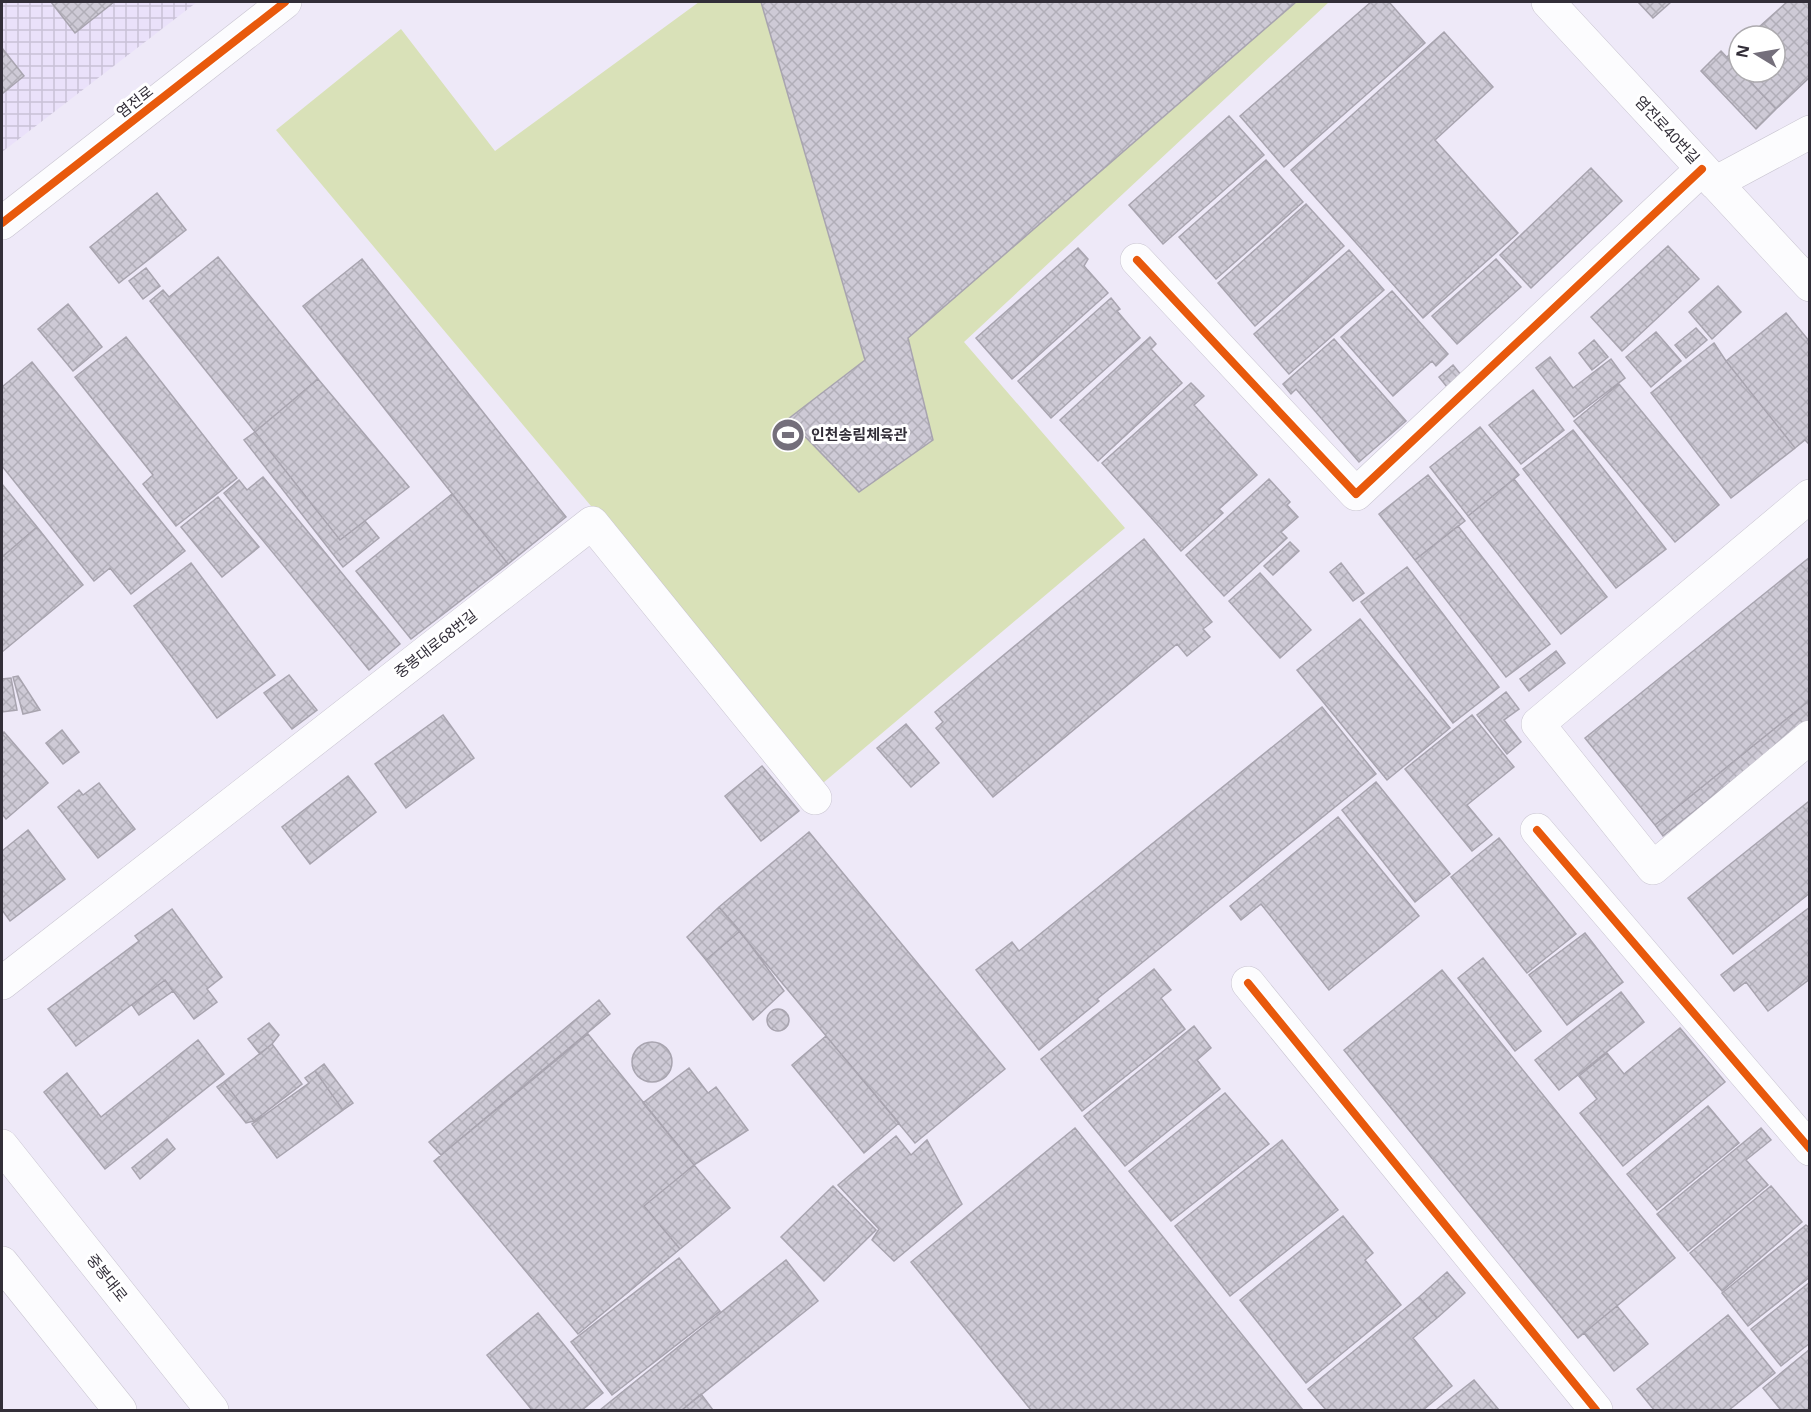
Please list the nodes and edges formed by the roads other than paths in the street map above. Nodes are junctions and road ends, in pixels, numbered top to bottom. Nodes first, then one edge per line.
1 (285, 2) edge
2 (1548, 2) edge
3 (1809, 132) edge
4 (1709, 176) junction
5 (2, 223) edge
6 (1137, 260) dead end
7 (1809, 285) edge
8 (1809, 496) edge
9 (1809, 737) edge
10 (815, 798) dead end
11 (1537, 830) dead end
12 (2, 983) edge
13 (1248, 983) dead end
14 (2, 1146) edge
15 (1809, 1149) edge
16 (2, 1263) edge
17 (120, 1410) edge
18 (212, 1410) edge
19 (1596, 1410) edge

1 - 5 street, 염전로
2 - 4 street, 염전로40번길
3 - 4 street
4 - 6 street
4 - 7 street, 염전로40번길
8 - 9 street
10 - 12 street, 중봉대로68번길
11 - 15 street
13 - 19 street
14 - 18 street, 중봉대로
16 - 17 street

